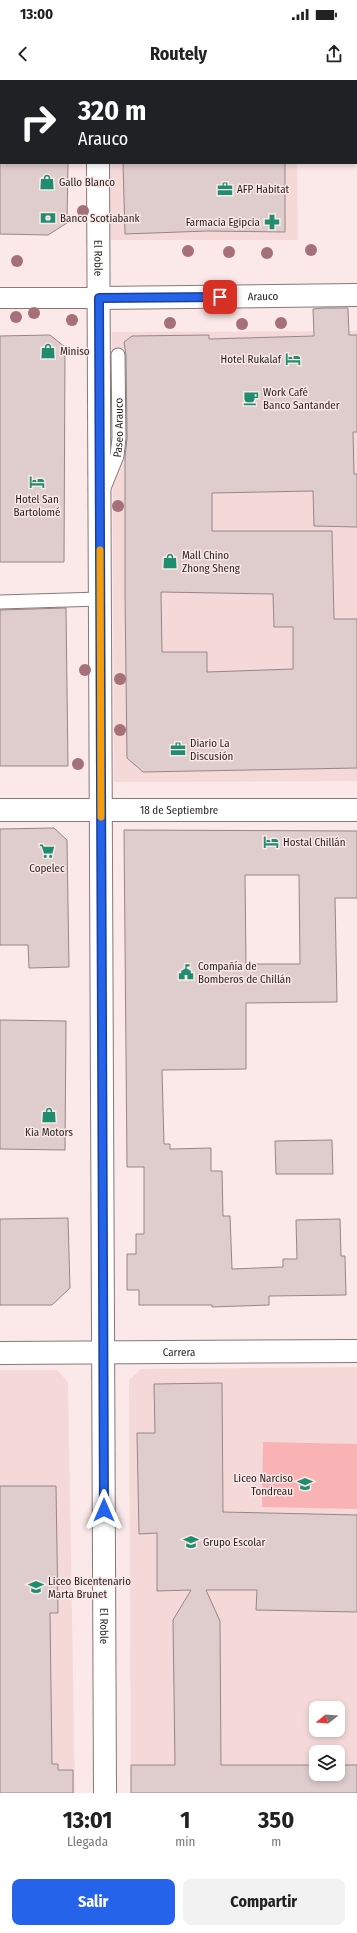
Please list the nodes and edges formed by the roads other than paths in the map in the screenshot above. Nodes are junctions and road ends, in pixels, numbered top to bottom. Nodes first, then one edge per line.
1 (98, 164) edge
2 (357, 295) edge
3 (0, 298) edge
4 (99, 298) junction
5 (118, 355) dead end
6 (100, 497) junction
7 (100, 600) junction
8 (0, 602) edge
9 (0, 810) edge
10 (101, 810) junction
11 (357, 810) edge
12 (357, 1351) edge
13 (0, 1353) edge
14 (103, 1353) junction
15 (105, 1793) edge

1 - 4 street, El Roble
2 - 4 street, Arauco
3 - 4 street, Arauco
4 - 6 street, El Roble
5 - 6 lane, Paseo Arauco
6 - 7 street, El Roble
7 - 8 lane
7 - 10 street, El Roble
9 - 10 street, 18 de Septiembre
10 - 11 street, 18 de Septiembre
10 - 14 street, El Roble
12 - 14 street, Carrera
13 - 14 street, Carrera
14 - 15 street, El Roble

